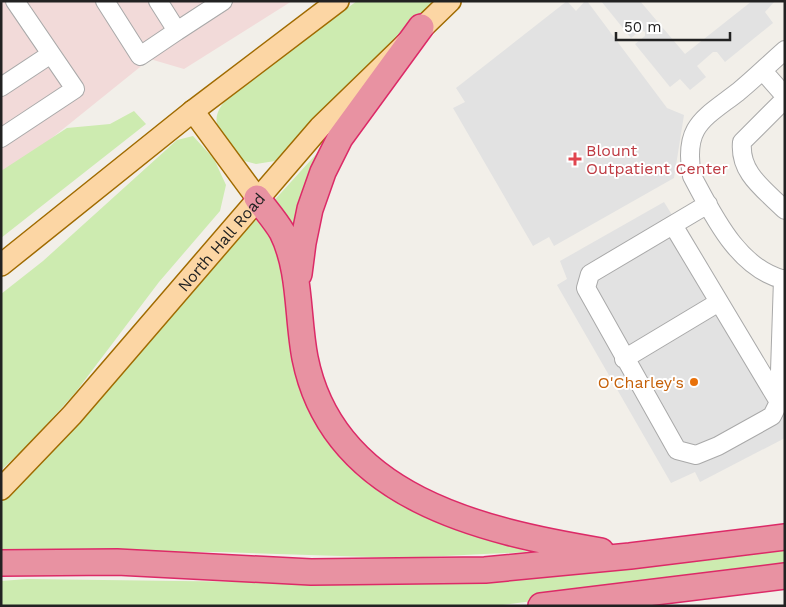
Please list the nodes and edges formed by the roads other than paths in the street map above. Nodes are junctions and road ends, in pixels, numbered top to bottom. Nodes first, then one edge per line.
1 (15, 1) edge
2 (104, 1) edge
3 (158, 1) edge
4 (223, 1) edge
5 (338, 1) edge
6 (450, 1) edge
7 (422, 27) junction
8 (177, 32) junction
9 (785, 50) edge
10 (51, 54) junction
11 (763, 71) junction
12 (1, 87) edge
13 (785, 96) edge
14 (785, 99) edge
15 (193, 111) junction
16 (1, 138) edge
17 (257, 198) junction
18 (708, 204) junction
19 (785, 210) edge
20 (673, 225) junction
21 (1, 265) edge
22 (784, 279) edge
23 (297, 291) junction
24 (719, 302) junction
25 (624, 359) junction
26 (779, 402) junction
27 (1, 489) edge
28 (785, 537) edge
29 (630, 556) junction
30 (1, 564) edge
31 (785, 576) edge
32 (541, 606) edge

1 - 10 street
2 - 8 street
3 - 8 street
4 - 8 street
5 - 15 main road
6 - 7 main road, North Hall Road
7 - 17 main road, North Hall Road
7 - 23 highway
9 - 11 street
10 - 12 street
10 - 16 street
11 - 13 street
11 - 18 street
14 - 19 street
15 - 17 main road
15 - 21 main road
17 - 23 highway
17 - 27 main road, North Hall Road
18 - 20 street
18 - 22 street
20 - 24 street
20 - 25 street
22 - 26 street
23 - 29 highway
24 - 25 street
24 - 26 street
25 - 26 street
28 - 29 highway
29 - 30 highway
31 - 32 highway

